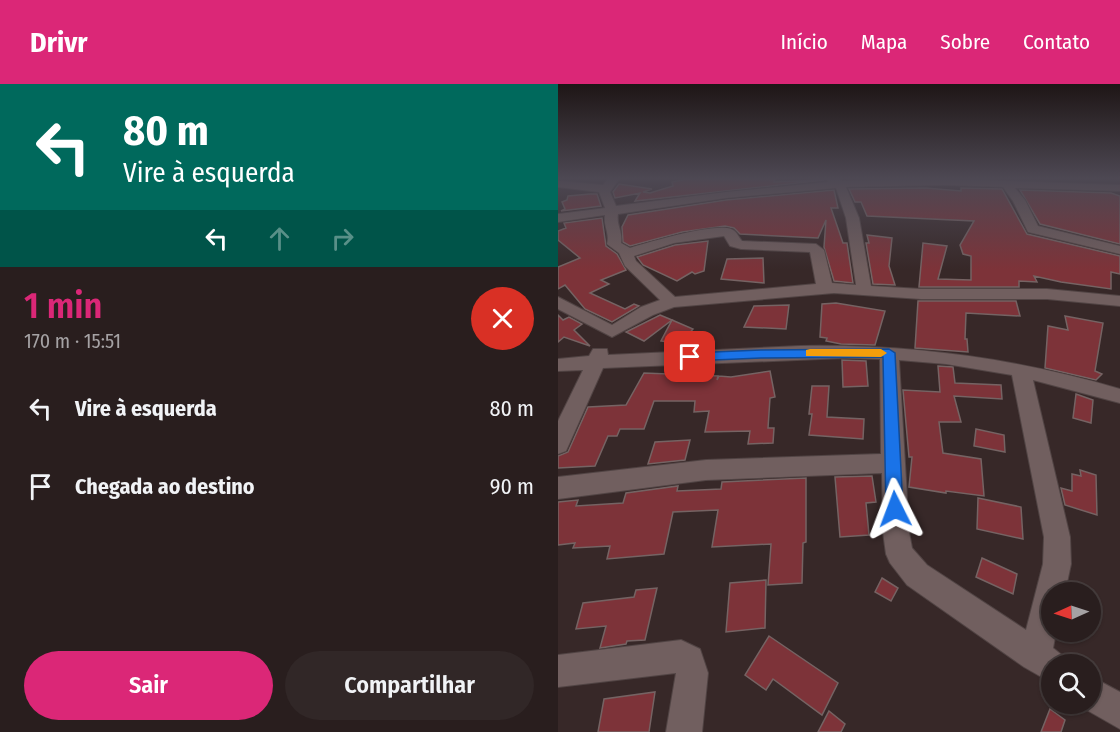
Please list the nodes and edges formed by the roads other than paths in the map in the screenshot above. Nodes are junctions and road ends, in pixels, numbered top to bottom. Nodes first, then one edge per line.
1 (625, 208) edge
2 (845, 208) edge
3 (1022, 208) edge
4 (612, 210) junction
5 (558, 218) edge
6 (1120, 250) edge
7 (627, 254) junction
8 (825, 288) junction
9 (864, 290) junction
10 (1120, 301) edge
11 (558, 302) edge
12 (671, 302) junction
13 (612, 332) junction
14 (889, 353) junction
15 (594, 362) junction
16 (558, 365) edge
17 (1021, 372) junction
18 (1120, 396) edge
19 (558, 445) edge
20 (892, 463) junction
21 (558, 489) edge
22 (1044, 654) edge
23 (1041, 661) edge
24 (558, 670) edge
25 (1101, 700) edge
26 (1120, 712) edge
27 (684, 732) edge

1 - 4 street
2 - 9 street
3 - 6 street
4 - 5 street
4 - 7 street
7 - 8 street
7 - 12 street
8 - 9 street
8 - 12 street
9 - 10 street
11 - 13 street
12 - 13 street
13 - 15 street
14 - 15 street
14 - 17 street
14 - 20 street
15 - 16 street
15 - 19 street
17 - 18 street
17 - 22 street
20 - 21 street
20 - 23 street
24 - 27 street
25 - 26 street

